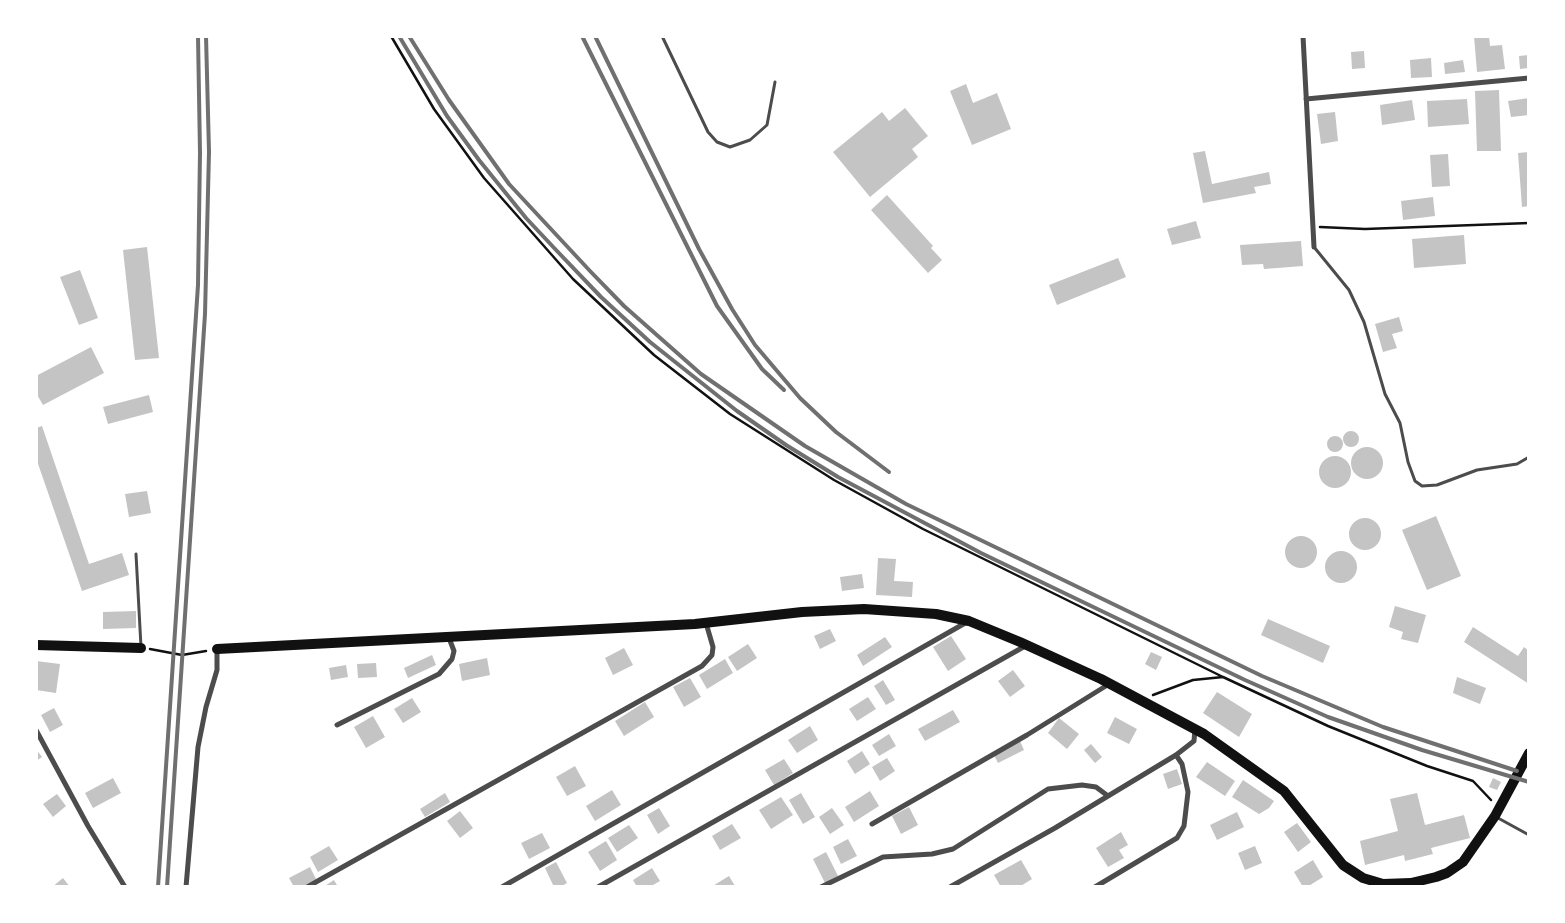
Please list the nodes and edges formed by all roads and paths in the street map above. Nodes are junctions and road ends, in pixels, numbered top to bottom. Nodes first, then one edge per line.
1 (392, 36) edge
2 (662, 36) edge
3 (1303, 36) edge
4 (1529, 78) edge
5 (775, 82) dead end
6 (1306, 98) junction
7 (1529, 223) edge
8 (1311, 226) junction
9 (1314, 247) joint
10 (1529, 458) edge
11 (136, 554) dead end
12 (969, 621) junction
13 (706, 623) junction
14 (449, 638) junction
15 (36, 645) edge
16 (1027, 645) junction
17 (142, 648) junction
18 (217, 649) junction
19 (1223, 677) junction
20 (1110, 683) junction
21 (1140, 700) junction
22 (337, 724) dead end
23 (1195, 729) junction
24 (36, 730) edge
25 (1529, 753) edge
26 (1176, 755) junction
27 (1108, 796) junction
28 (1497, 812) junction
29 (872, 824) dead end
30 (1529, 835) edge
31 (125, 887) edge
32 (186, 887) edge
33 (307, 887) edge
34 (502, 887) edge
35 (598, 887) edge
36 (821, 887) edge
37 (950, 887) edge
38 (1095, 887) edge

1 - 19 path
2 - 5 lane
3 - 6 street
4 - 6 street
6 - 8 street
7 - 8 path
8 - 9 street
9 - 10 lane
11 - 17 lane
12 - 13 main road
12 - 16 main road
12 - 34 street
13 - 14 main road
13 - 33 street
14 - 18 main road
14 - 22 street
15 - 17 main road
16 - 20 main road
16 - 35 street
17 - 18 path
18 - 32 street
19 - 21 path
19 - 28 path
20 - 21 main road
20 - 29 street
21 - 23 main road
23 - 26 street
23 - 28 main road
24 - 31 street
25 - 28 main road
26 - 27 street
26 - 38 street
27 - 36 street
27 - 37 street
28 - 30 lane

